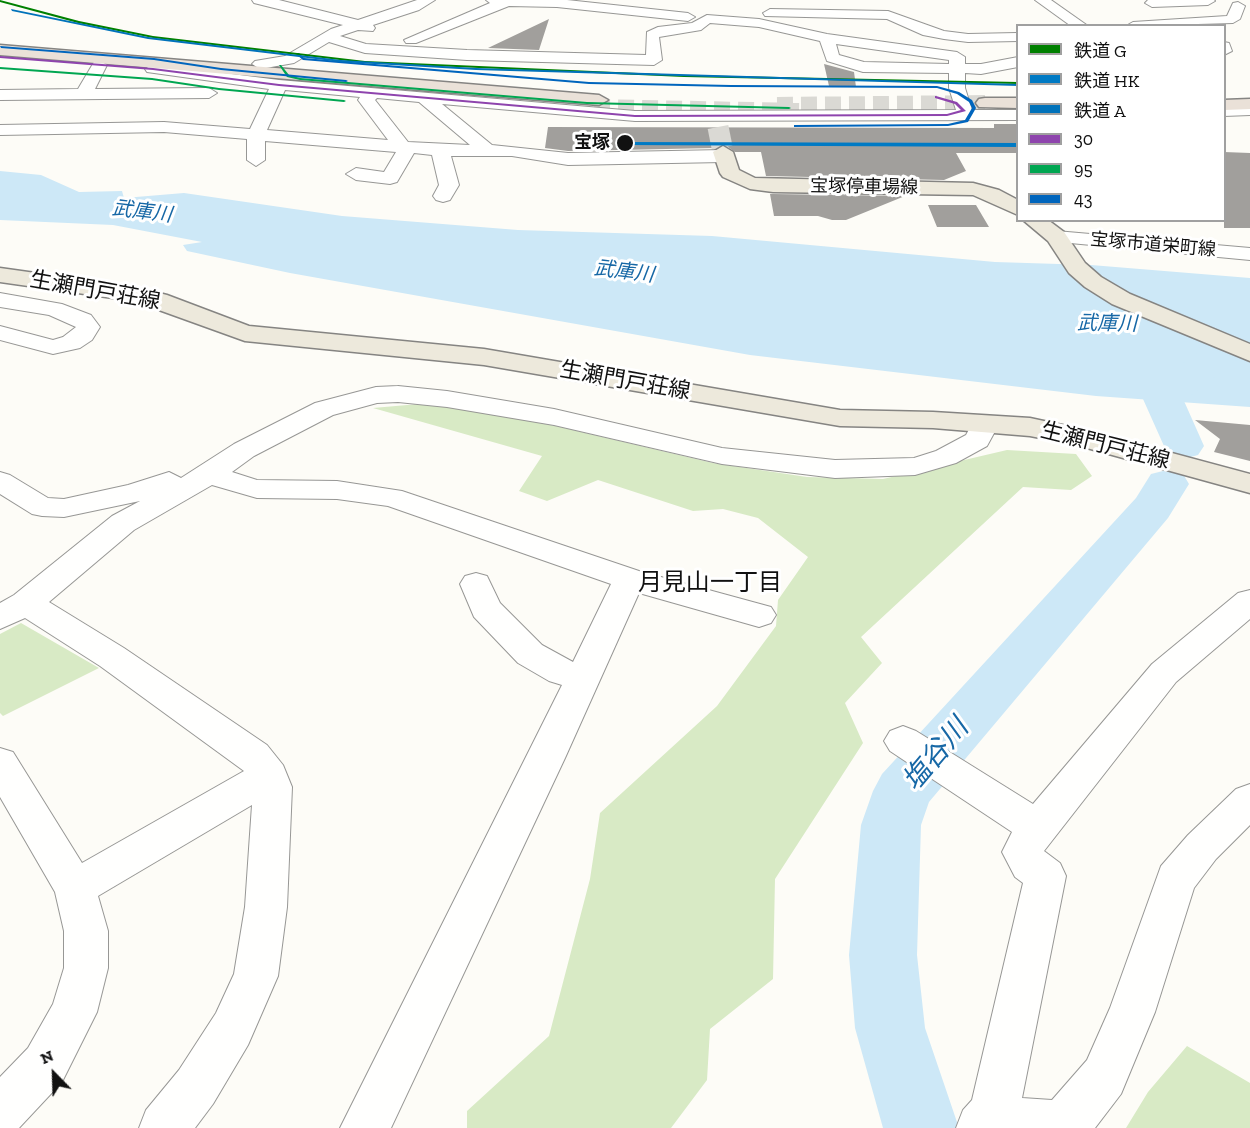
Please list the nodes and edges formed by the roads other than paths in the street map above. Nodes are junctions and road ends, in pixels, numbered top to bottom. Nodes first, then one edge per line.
1 (258, 0) edge
2 (399, 0) edge
3 (428, 0) edge
4 (487, 0) edge
5 (648, 0) edge
6 (1042, 0) edge
7 (498, 1) edge
8 (1148, 1) edge
9 (528, 6) junction
10 (1236, 6) edge
11 (703, 10) junction
12 (547, 12) dead end
13 (339, 18) junction
14 (505, 19) dead end
15 (759, 23) junction
16 (358, 24) junction
17 (1078, 24) edge
18 (1187, 24) edge
19 (396, 34) junction
20 (327, 37) junction
21 (1016, 37) edge
22 (827, 38) junction
23 (465, 39) dead end
24 (445, 49) junction
25 (0, 50) edge
26 (59, 55) junction
27 (467, 55) junction
28 (0, 57) edge
29 (956, 57) junction
30 (1016, 62) edge
31 (292, 64) junction
32 (97, 69) junction
33 (153, 69) junction
34 (59, 75) dead end
35 (277, 88) junction
36 (1226, 92) edge
37 (1250, 92) edge
38 (84, 94) junction
39 (372, 94) junction
40 (0, 95) edge
41 (646, 95) junction
42 (1016, 97) edge
43 (424, 98) junction
44 (1226, 98) edge
45 (1250, 98) edge
46 (594, 100) junction
47 (957, 102) junction
48 (1016, 103) edge
49 (988, 104) junction
50 (1250, 104) edge
51 (1226, 105) edge
52 (622, 106) junction
53 (1016, 110) edge
54 (1250, 110) edge
55 (1226, 111) edge
56 (1016, 115) edge
57 (657, 116) junction
58 (67, 128) junction
59 (0, 130) edge
60 (256, 135) junction
61 (45, 145) dead end
62 (402, 147) junction
63 (440, 150) junction
64 (487, 150) junction
65 (723, 154) joint
66 (256, 160) dead end
67 (356, 174) dead end
68 (440, 188) dead end
69 (1016, 208) edge
70 (1035, 222) edge
71 (1059, 242) junction
72 (1250, 254) edge
73 (0, 275) edge
74 (0, 300) edge
75 (0, 333) edge
76 (1250, 353) edge
77 (986, 424) junction
78 (225, 463) junction
79 (0, 481) edge
80 (1250, 484) edge
81 (629, 579) junction
82 (477, 584) dead end
83 (1250, 601) edge
84 (13, 610) edge
85 (759, 615) dead end
86 (584, 678) junction
87 (903, 741) dead end
88 (0, 763) edge
89 (269, 776) junction
90 (1250, 800) edge
91 (1037, 826) junction
92 (75, 888) junction
93 (0, 1112) edge
94 (988, 1121) edge
95 (164, 1128) edge
96 (365, 1128) edge

1 - 13 street
2 - 13 street
3 - 16 street
4 - 19 street
5 - 11 street
6 - 17 street
7 - 9 street
7 - 19 street
8 - 10 street
8 - 10 street
9 - 11 street
9 - 12 street
9 - 14 street
10 - 18 street
11 - 15 street
11 - 27 street
13 - 16 street
15 - 21 street
15 - 22 street
16 - 19 street
16 - 20 street
19 - 24 street
20 - 27 street
20 - 31 street
22 - 29 street
22 - 29 street
23 - 24 street
24 - 27 street
25 - 26 highway
26 - 31 street
26 - 46 highway
28 - 32 highway
29 - 30 street
29 - 47 street
31 - 46 street
32 - 33 highway
32 - 34 street
32 - 38 street
33 - 35 street
33 - 46 highway
35 - 38 street
35 - 39 street
35 - 60 street
36 - 37 street
38 - 40 street
39 - 43 street
39 - 62 street
41 - 46 street
41 - 47 street
41 - 52 street
42 - 49 street
43 - 57 street
43 - 64 street
44 - 45 highway
46 - 52 street
47 - 49 street
47 - 56 street
47 - 57 street
48 - 49 highway
49 - 53 highway
50 - 51 highway
52 - 57 street
54 - 55 street
58 - 59 street
58 - 60 street
58 - 61 street
60 - 62 street
60 - 66 street
62 - 63 street
62 - 67 street
63 - 64 street
63 - 68 street
64 - 65 street
65 - 69 main road, 宝塚停車場線
70 - 71 main road
71 - 72 street, 宝塚市道栄町線
71 - 76 main road
73 - 77 main road, 生瀬門戸荘線
74 - 75 street
77 - 78 street
77 - 80 main road, 生瀬門戸荘線
78 - 79 street
78 - 81 street
78 - 84 street
81 - 85 street
81 - 86 street
82 - 86 street
83 - 91 street
84 - 89 street
86 - 96 street
87 - 91 street
88 - 92 street
89 - 92 street
89 - 95 street
90 - 94 street
91 - 94 street
92 - 93 street

